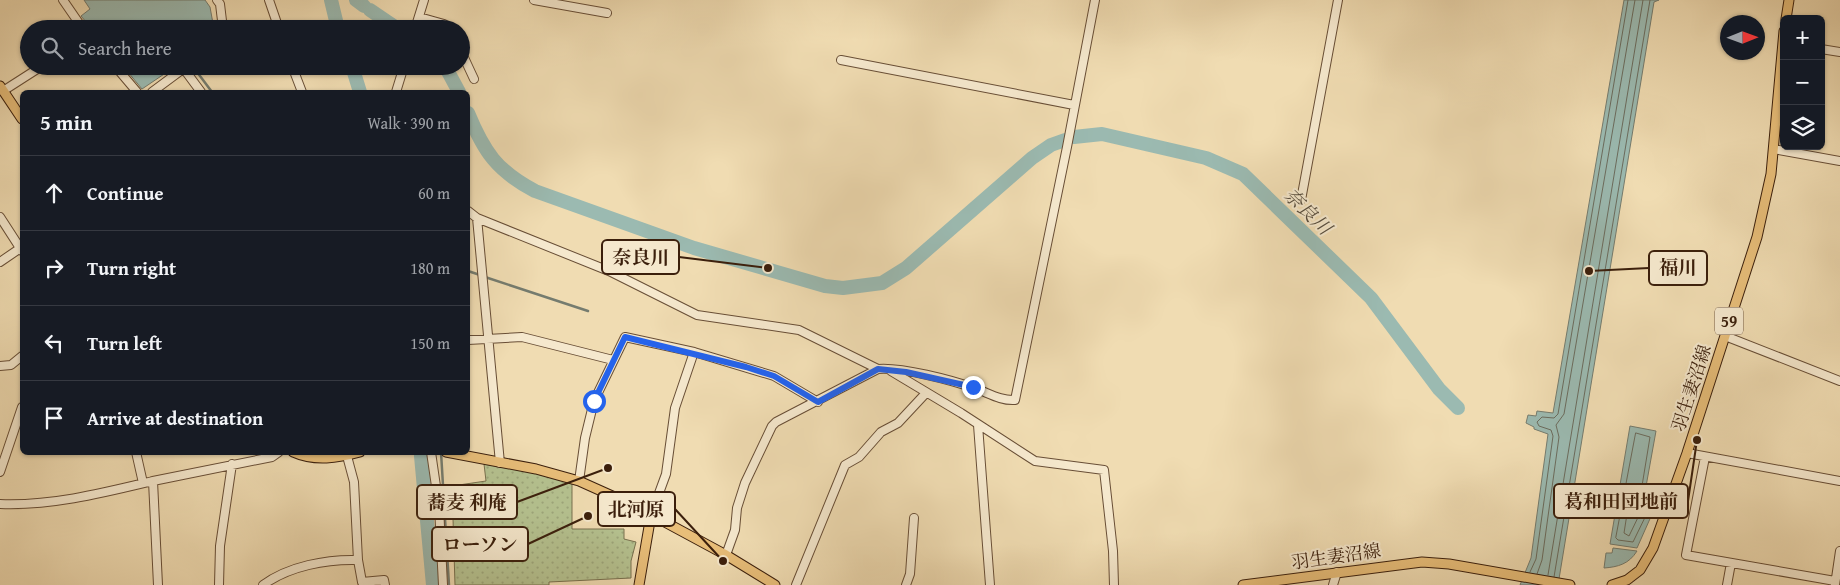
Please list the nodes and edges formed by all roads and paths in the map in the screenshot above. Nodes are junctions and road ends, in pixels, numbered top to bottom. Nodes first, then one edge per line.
1 (63, 0) edge
2 (217, 0) edge
3 (269, 0) edge
4 (424, 0) edge
5 (534, 0) edge
6 (1096, 0) edge
7 (1338, 0) edge
8 (1789, 0) edge
9 (607, 14) dead end
10 (1787, 15) edge
11 (77, 20) edge
12 (222, 20) edge
13 (276, 20) edge
14 (418, 20) edge
15 (1825, 50) edge
16 (1840, 52) edge
17 (841, 60) dead end
18 (1781, 60) edge
19 (470, 70) edge
20 (26, 75) edge
21 (123, 75) edge
22 (175, 75) edge
23 (190, 75) edge
24 (295, 75) edge
25 (401, 75) edge
26 (474, 79) dead end
27 (2, 89) edge
28 (136, 90) edge
29 (155, 90) edge
30 (200, 90) edge
31 (301, 90) edge
32 (397, 90) edge
33 (1074, 104) junction
34 (20, 116) edge
35 (1773, 149) junction
36 (1840, 161) edge
37 (1301, 200) dead end
38 (470, 213) edge
39 (0, 217) edge
40 (477, 218) junction
41 (20, 246) edge
42 (20, 250) edge
43 (0, 262) edge
44 (1725, 336) junction
45 (488, 339) junction
46 (470, 340) edge
47 (694, 352) junction
48 (20, 358) edge
49 (613, 360) junction
50 (0, 366) edge
51 (882, 369) junction
52 (1840, 381) edge
53 (926, 393) junction
54 (818, 402) junction
55 (20, 413) edge
56 (978, 425) junction
57 (1687, 453) junction
58 (137, 455) edge
59 (275, 455) edge
60 (306, 455) edge
61 (335, 455) edge
62 (350, 455) edge
63 (431, 455) edge
64 (461, 455) edge
65 (347, 456) junction
66 (1705, 457) junction
67 (500, 463) junction
68 (232, 464) junction
69 (0, 472) edge
70 (153, 481) junction
71 (579, 481) junction
72 (1840, 481) edge
73 (143, 483) junction
74 (0, 504) edge
75 (651, 515) junction
76 (914, 518) dead end
77 (1840, 551) edge
78 (726, 555) junction
79 (358, 560) junction
80 (1731, 563) junction
81 (1337, 572) junction
82 (1835, 583) edge
83 (158, 585) edge
84 (220, 585) edge
85 (264, 585) edge
86 (384, 585) edge
87 (443, 585) edge
88 (639, 585) edge
89 (775, 585) edge
90 (796, 585) edge
91 (906, 585) edge
92 (990, 585) edge
93 (1114, 585) edge
94 (1242, 585) edge
95 (1333, 585) edge
96 (1570, 585) edge
97 (1612, 585) edge
98 (1727, 585) edge

1 - 11 street
2 - 12 street
3 - 13 street
4 - 14 street
5 - 9 street
6 - 33 street
7 - 37 street
8 - 10 main road
15 - 16 street
17 - 33 street
18 - 35 main road, 羽生妻沼線 / 59
19 - 26 street
20 - 27 street
21 - 28 street
22 - 29 street
23 - 30 street
24 - 31 street
25 - 32 street
27 - 34 main road
33 - 51 street
35 - 36 street
35 - 44 main road, 羽生妻沼線 / 59
38 - 40 street
39 - 41 street
40 - 45 street
40 - 51 street
42 - 43 street
44 - 52 street
44 - 57 main road, 羽生妻沼線 / 59
45 - 46 street
45 - 49 street
45 - 67 street
47 - 49 street
47 - 54 street
47 - 75 street
48 - 50 street
49 - 71 street
51 - 53 street
51 - 54 street
53 - 56 street
53 - 90 street
54 - 78 street
55 - 69 street
56 - 92 street
56 - 93 street
57 - 66 street
57 - 97 main road, 羽生妻沼線 / 59
58 - 73 street
59 - 68 street
60 - 61 main road
61 - 65 main road
62 - 65 main road
63 - 87 street
64 - 67 main road
65 - 79 street
66 - 72 street
66 - 80 street
67 - 71 main road
68 - 70 street
68 - 84 street
70 - 73 street
70 - 83 street
71 - 75 main road
73 - 74 street
75 - 78 main road
75 - 88 main road
76 - 91 street
77 - 82 street
78 - 89 main road
79 - 85 street
79 - 86 street
80 - 82 street
80 - 98 street
81 - 94 main road, 羽生妻沼線
81 - 95 street
81 - 96 main road, 羽生妻沼線

